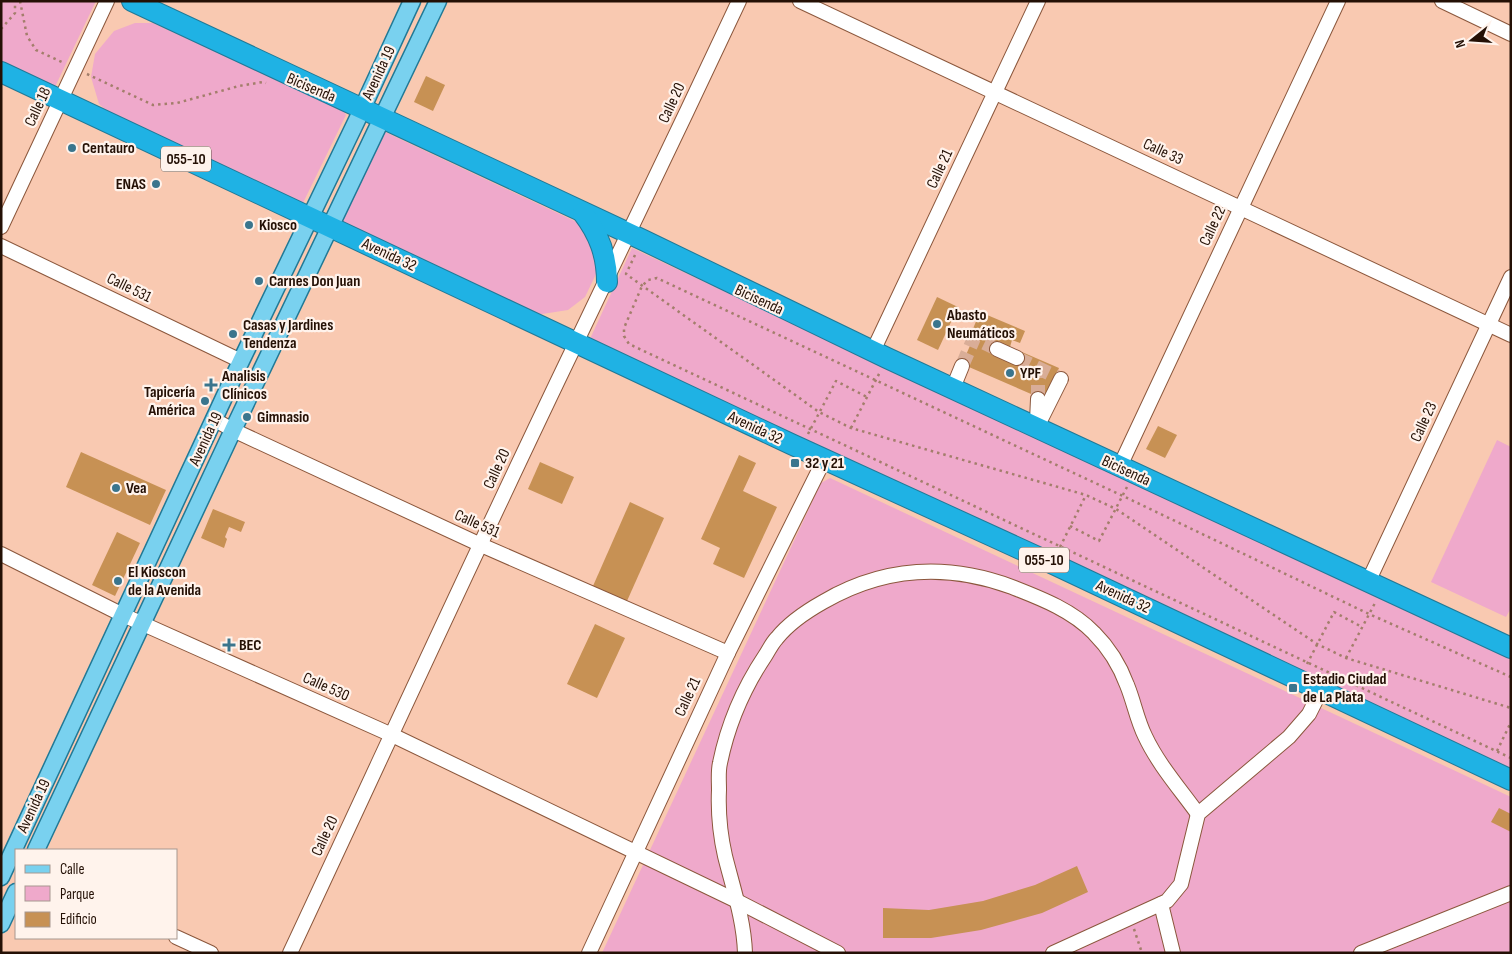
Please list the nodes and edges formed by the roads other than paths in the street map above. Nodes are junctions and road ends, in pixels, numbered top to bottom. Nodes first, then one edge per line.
1 (107, 1) edge
2 (132, 1) edge
3 (412, 1) edge
4 (438, 1) edge
5 (739, 1) edge
6 (800, 1) edge
7 (1038, 1) edge
8 (1338, 1) edge
9 (1442, 1) edge
10 (1511, 34) edge
11 (1, 72) edge
12 (995, 93) junction
13 (61, 100) junction
14 (362, 109) junction
15 (382, 118) junction
16 (1241, 208) junction
17 (583, 213) junction
18 (311, 217) junction
19 (1, 227) edge
20 (331, 227) junction
21 (1, 246) edge
22 (629, 246) junction
23 (1511, 277) edge
24 (607, 282) junction
25 (1488, 324) junction
26 (1511, 335) edge
27 (576, 343) junction
28 (997, 349) tunnel mouth
29 (880, 355) junction
30 (1017, 358) tunnel mouth
31 (241, 361) junction
32 (962, 366) tunnel mouth
33 (1061, 379) dead end
34 (953, 388) junction
35 (1038, 399) tunnel mouth
36 (215, 420) junction
37 (1037, 427) junction
38 (233, 430) junction
39 (824, 460) junction
40 (1127, 469) junction
41 (481, 545) junction
42 (1, 554) edge
43 (1375, 585) junction
44 (123, 615) junction
45 (142, 623) junction
46 (1511, 648) edge
47 (728, 653) junction
48 (1321, 690) junction
49 (392, 735) junction
50 (1511, 780) edge
51 (1198, 814) junction
52 (36, 849) edge
53 (636, 854) junction
54 (9, 859) edge
55 (1, 878) edge
56 (1511, 893) edge
57 (15, 894) edge
58 (737, 901) junction
59 (1161, 904) junction
60 (1, 924) edge
61 (178, 938) edge
62 (210, 953) edge
63 (290, 953) edge
64 (589, 953) edge
65 (745, 953) edge
66 (838, 953) edge
67 (1053, 953) edge
68 (1174, 953) edge
69 (1361, 953) edge

1 - 13 street, Calle 18
2 - 14 highway
3 - 14 main road, Avenida 19
4 - 15 main road, Avenida 19
5 - 22 street, Calle 20
6 - 12 street, Calle 33
7 - 12 street, Calle 21
8 - 16 street, Calle 22
9 - 10 street
11 - 13 highway, Avenida 32 / 055-10
12 - 16 street, Calle 33
12 - 29 street, Calle 21
13 - 18 highway, Avenida 32 / 055-10
13 - 19 street, Calle 18
14 - 15 highway
14 - 18 main road, Avenida 19
15 - 17 highway
15 - 20 main road, Avenida 19
16 - 25 street, Calle 33
16 - 40 street, Calle 22
17 - 22 highway
17 - 24 highway
18 - 20 highway, Avenida 32 / 055-10
18 - 31 main road, Avenida 19
20 - 27 highway, Avenida 32 / 055-10
20 - 38 main road, Avenida 19
21 - 31 street, Calle 531
22 - 24 street, Calle 20
22 - 29 highway
23 - 25 street, Calle 23
24 - 27 street, Calle 20
25 - 26 street, Calle 33
25 - 43 street, Calle 23
27 - 39 highway, Avenida 32 / 055-10
27 - 41 street, Calle 20
28 - 30 street
29 - 34 highway
31 - 36 main road, Avenida 19
32 - 34 street
33 - 37 street
34 - 37 highway
35 - 37 street
36 - 38 street, Calle 531
36 - 44 main road, Avenida 19
37 - 40 highway
38 - 41 street, Calle 531
38 - 45 main road, Avenida 19
39 - 47 street, Calle 21
39 - 48 highway, Avenida 32 / 055-10
40 - 43 highway
41 - 47 street, Calle 531
41 - 49 street, Calle 20
42 - 44 street, Calle 530
43 - 46 highway
44 - 45 street, Calle 530
44 - 54 main road, Avenida 19
45 - 49 street, Calle 530
45 - 52 main road, Avenida 19
47 - 53 street, Calle 21
48 - 50 highway, Avenida 32 / 055-10
48 - 51 street
49 - 53 street, Calle 530
49 - 63 street, Calle 20
51 - 58 street
51 - 59 street
53 - 58 street, Calle 530
53 - 64 street, Calle 21
54 - 55 main road, Avenida 19
56 - 69 street
57 - 60 main road
58 - 65 street
58 - 66 street, Calle 530
59 - 67 street
59 - 68 street
61 - 62 street

